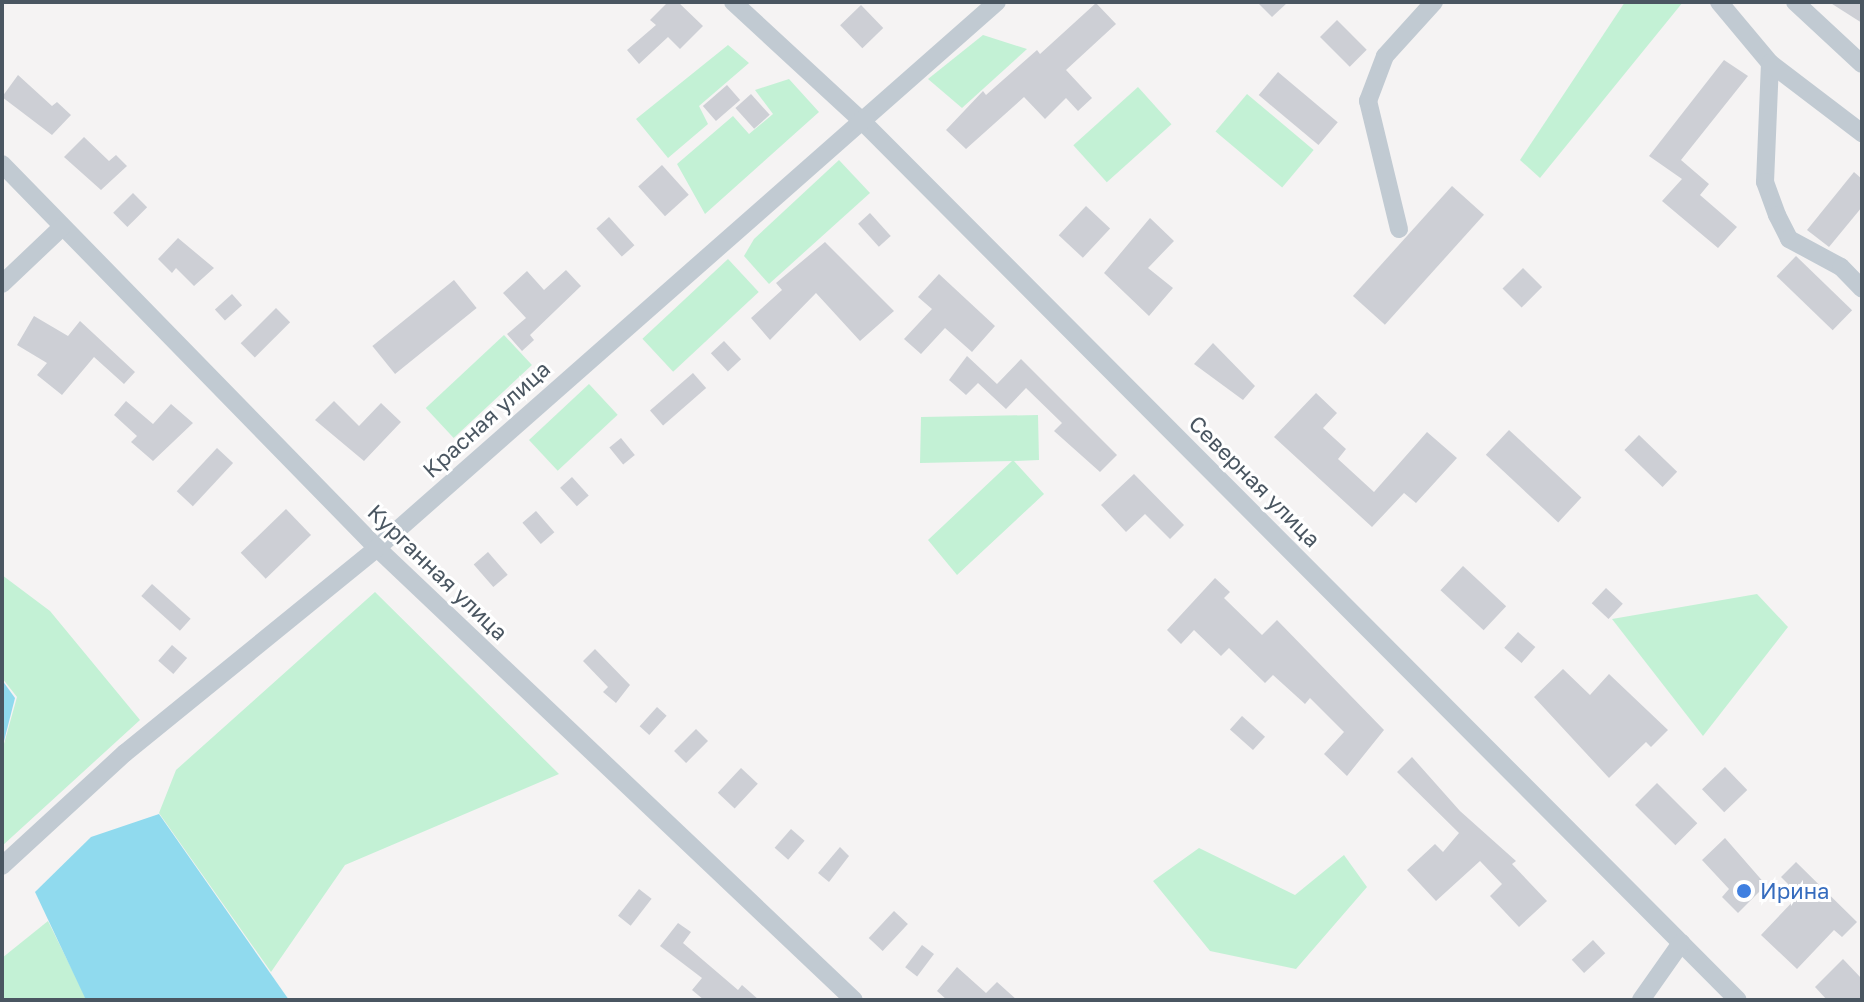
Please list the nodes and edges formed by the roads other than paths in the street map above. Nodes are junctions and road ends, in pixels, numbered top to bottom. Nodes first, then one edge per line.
1 (733, 2) edge
2 (997, 2) edge
3 (1434, 2) edge
4 (1719, 2) edge
5 (1795, 2) edge
6 (1770, 63) junction
7 (1862, 64) edge
8 (861, 120) junction
9 (1862, 133) edge
10 (2, 164) edge
11 (62, 227) junction
12 (1399, 229) dead end
13 (2, 284) edge
14 (1862, 289) edge
15 (377, 548) junction
16 (2, 866) edge
17 (1681, 943) junction
18 (854, 1000) edge
19 (1641, 1000) edge
20 (1738, 1000) edge

1 - 8 street, Северная улица
2 - 8 street, Красная улица
3 - 12 street
4 - 6 street
5 - 7 street
6 - 9 street
6 - 14 street
8 - 15 street, Красная улица
8 - 17 street, Северная улица
10 - 11 street, Курганная улица
11 - 13 street
11 - 15 street, Курганная улица
15 - 16 street, Красная улица
15 - 18 street, Курганная улица
17 - 19 street
17 - 20 street, Северная улица

